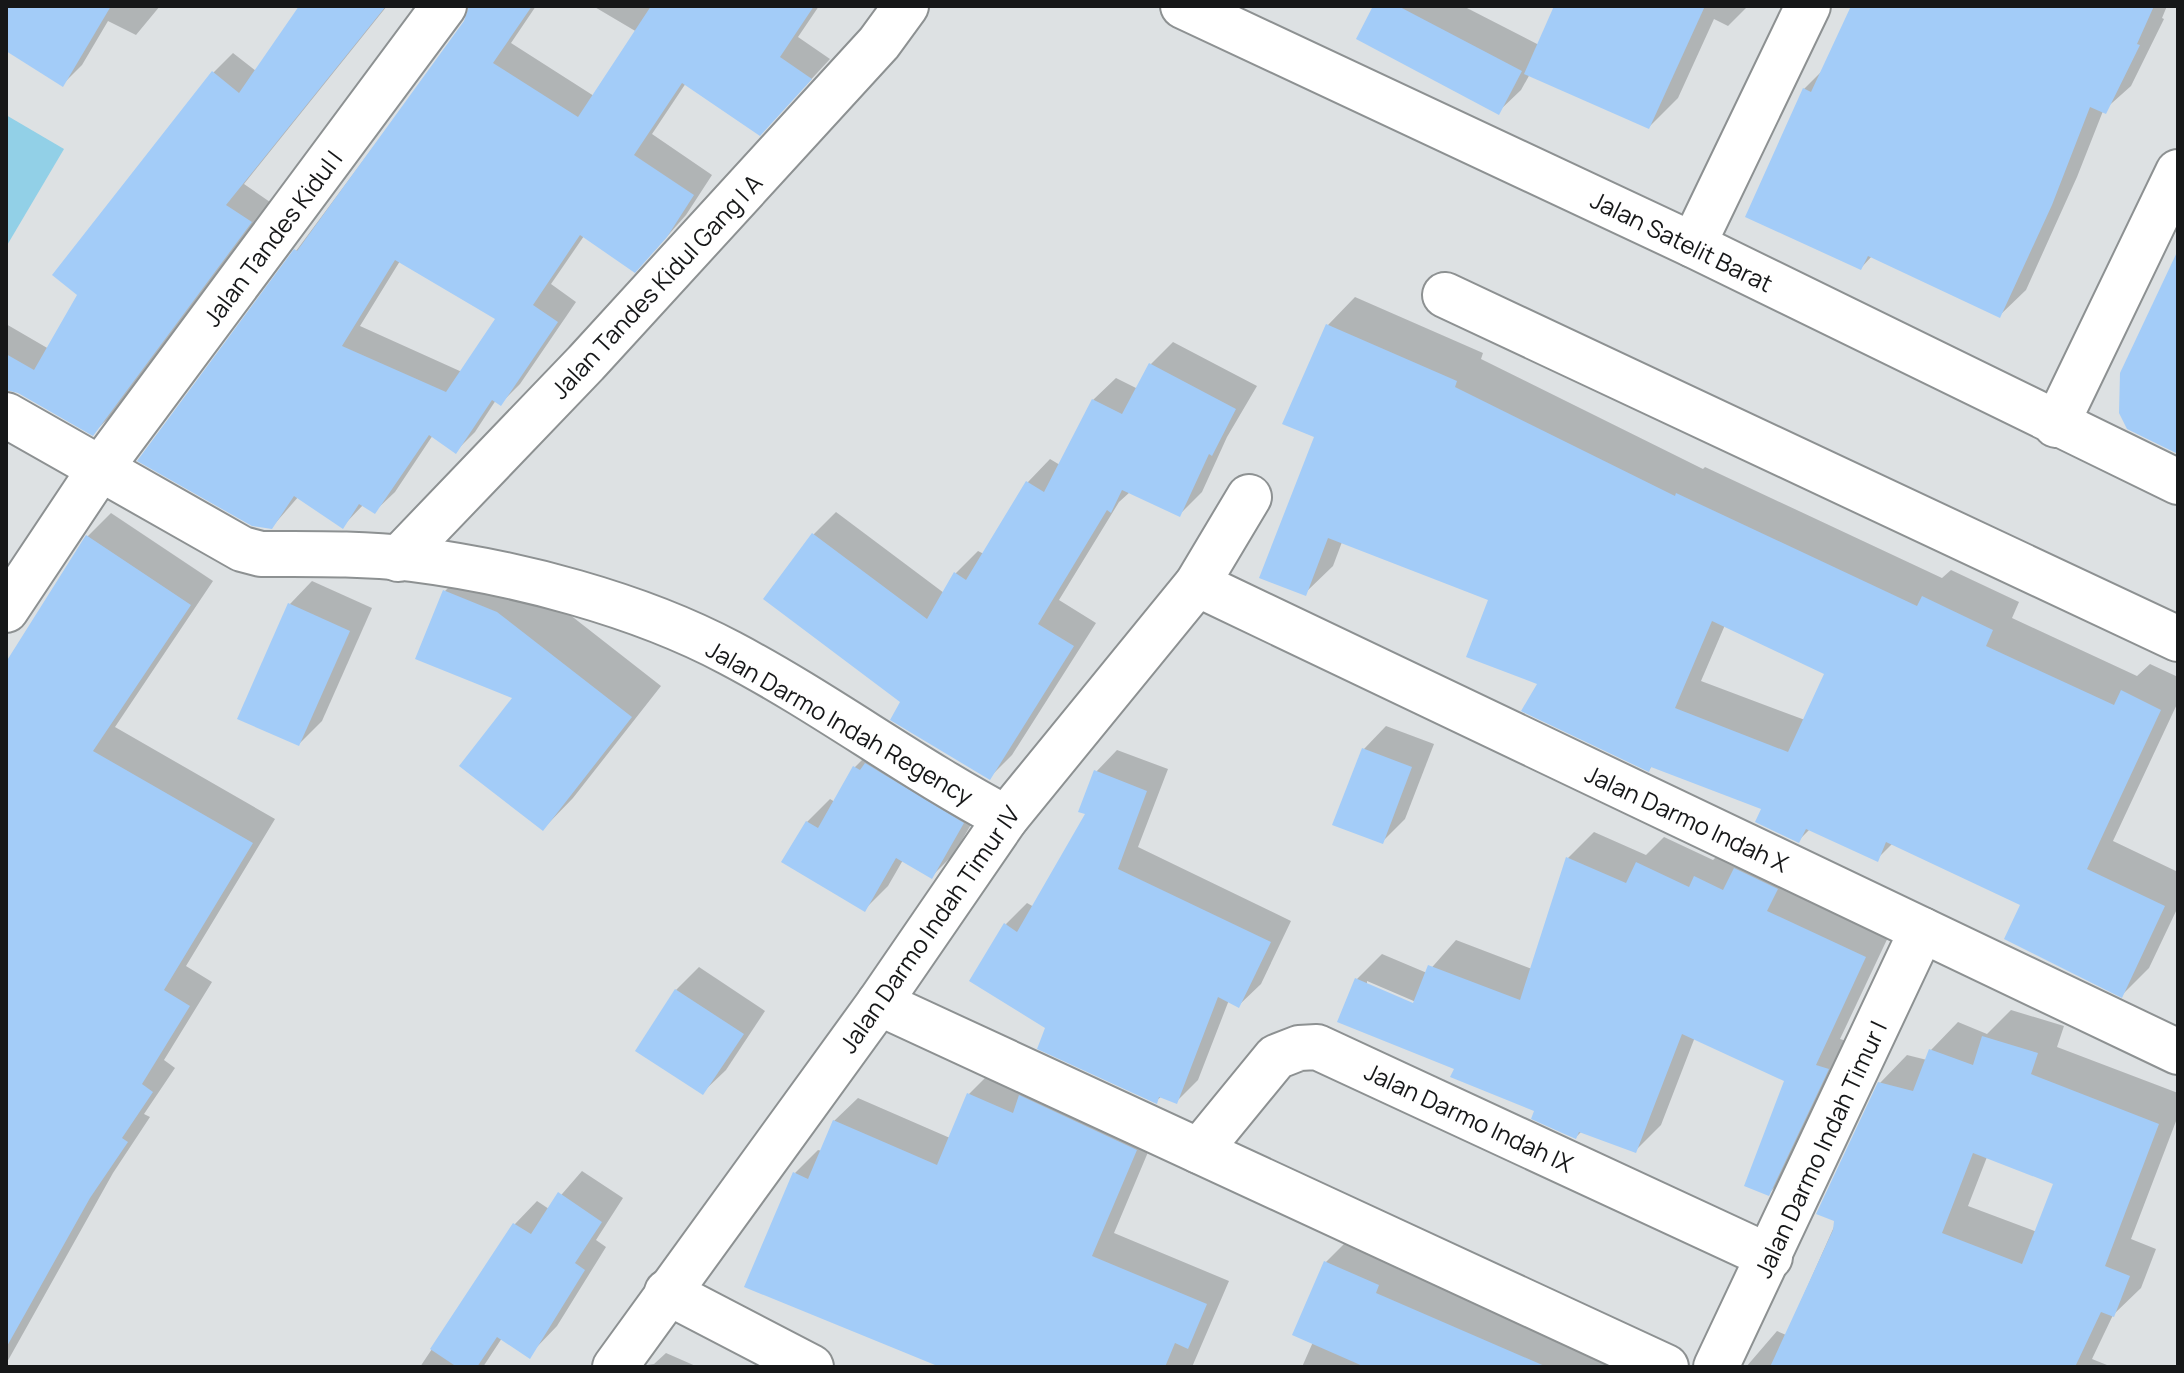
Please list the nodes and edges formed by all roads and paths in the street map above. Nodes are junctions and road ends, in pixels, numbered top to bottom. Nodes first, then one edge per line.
1 (444, 6) edge
2 (906, 6) edge
3 (1183, 6) edge
4 (1808, 6) edge
5 (2178, 172) edge
6 (1693, 245) junction
7 (1445, 295) dead end
8 (6, 415) edge
9 (2056, 425) junction
10 (100, 469) junction
11 (2178, 482) edge
12 (1249, 497) dead end
13 (404, 559) junction
14 (1197, 584) junction
15 (6, 610) edge
16 (2178, 639) edge
17 (1006, 818) junction
18 (1922, 930) junction
19 (879, 1003) junction
20 (2178, 1052) edge
21 (1199, 1151) junction
22 (1770, 1257) junction
23 (667, 1292) junction
24 (615, 1367) edge
25 (811, 1367) edge
26 (1666, 1367) edge
27 (1716, 1367) edge

1 - 10 street, Jalan Tandes Kidul I
2 - 13 street, Jalan Tandes Kidul Gang I A
3 - 6 street, Jalan Satelit Barat
4 - 6 street
5 - 9 street
6 - 9 street, Jalan Satelit Barat
7 - 16 street
8 - 10 street, Jalan Darmo Indah Regency
9 - 11 street, Jalan Satelit Barat
10 - 13 street, Jalan Darmo Indah Regency
10 - 15 street, Jalan Tandes Kidul I
12 - 14 street, Jalan Darmo Indah Timur IV
13 - 17 street, Jalan Darmo Indah Regency
14 - 17 street, Jalan Darmo Indah Timur IV
14 - 18 street, Jalan Darmo Indah X
17 - 19 street, Jalan Darmo Indah Timur IV
18 - 20 street, Jalan Darmo Indah X
18 - 22 street, Jalan Darmo Indah Timur I
19 - 21 street
19 - 23 street, Jalan Darmo Indah Timur IV
21 - 22 street, Jalan Darmo Indah IX
21 - 26 street
22 - 27 street, Jalan Darmo Indah Timur I
23 - 24 street, Jalan Darmo Indah Timur IV
23 - 25 street

